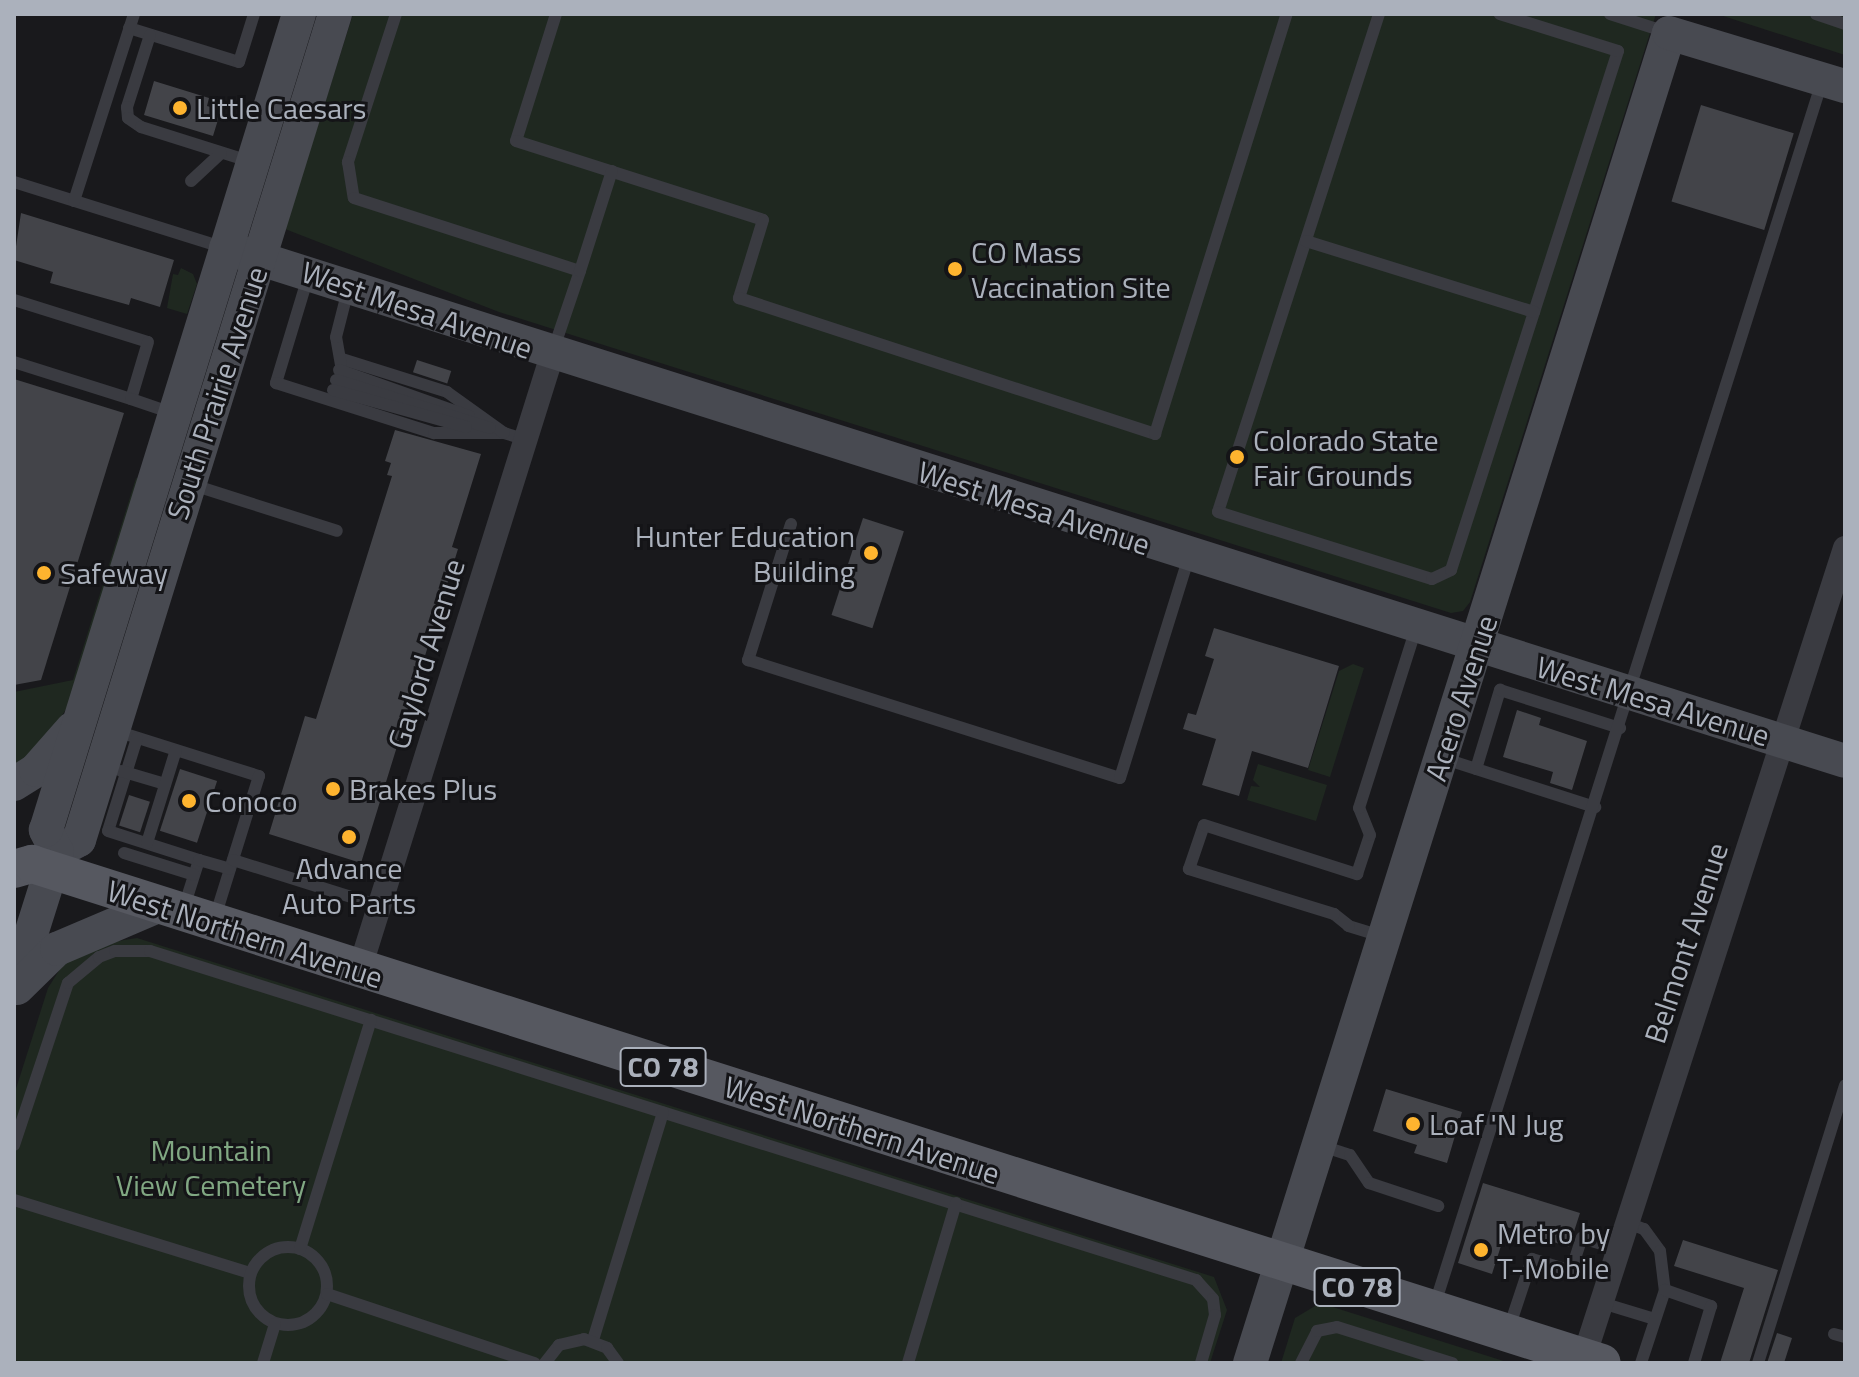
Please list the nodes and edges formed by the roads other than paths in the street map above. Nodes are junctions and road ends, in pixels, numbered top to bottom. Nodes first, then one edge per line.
1 (134, 14) edge
2 (254, 14) edge
3 (299, 14) edge
4 (335, 14) edge
5 (396, 14) edge
6 (556, 14) edge
7 (1287, 14) edge
8 (1379, 14) edge
9 (1500, 14) edge
10 (1610, 14) edge
11 (1816, 14) edge
12 (1845, 24) edge
13 (129, 28) junction
14 (1669, 33) junction
15 (150, 35) junction
16 (1834, 82) edge
17 (237, 158) junction
18 (612, 171) junction
19 (191, 181) dead end
20 (14, 182) edge
21 (74, 201) junction
22 (1306, 241) junction
23 (226, 248) junction
24 (260, 258) junction
25 (580, 271) junction
26 (309, 274) junction
27 (349, 287) junction
28 (14, 300) edge
29 (1534, 312) junction
30 (552, 355) junction
31 (14, 362) edge
32 (336, 380) junction
33 (131, 399) junction
34 (172, 413) junction
35 (516, 436) junction
36 (187, 483) junction
37 (791, 524) dead end
38 (337, 531) dead end
39 (1845, 548) edge
40 (1189, 557) junction
41 (1416, 628) junction
42 (1478, 646) junction
43 (1631, 694) junction
44 (82, 716) junction
45 (1620, 728) junction
46 (125, 734) junction
47 (1786, 742) junction
48 (176, 750) junction
49 (1442, 758) junction
50 (1845, 761) edge
51 (115, 768) junction
52 (1476, 769) junction
53 (14, 784) edge
54 (165, 784) junction
55 (1595, 807) junction
56 (129, 838) junction
57 (147, 843) junction
58 (34, 859) edge
59 (199, 860) junction
60 (231, 865) junction
61 (119, 872) junction
62 (194, 875) junction
63 (380, 906) junction
64 (184, 915) junction
65 (1384, 937) junction
66 (359, 971) junction
67 (14, 990) edge
68 (371, 1020) junction
69 (1845, 1085) edge
70 (663, 1113) junction
71 (14, 1145) edge
72 (1319, 1145) junction
73 (14, 1200) edge
74 (956, 1203) junction
75 (1438, 1206) dead end
76 (1628, 1223) junction
77 (300, 1249) junction
78 (1619, 1249) junction
79 (1282, 1263) junction
80 (250, 1273) junction
81 (1665, 1290) junction
82 (327, 1294) junction
83 (1602, 1303) junction
84 (1433, 1311) junction
85 (1655, 1319) junction
86 (275, 1324) junction
87 (1507, 1334) junction
88 (593, 1340) junction
89 (1593, 1360) edge
90 (263, 1363) edge
91 (535, 1363) edge
92 (545, 1363) edge
93 (618, 1363) edge
94 (908, 1363) edge
95 (1201, 1363) edge
96 (1250, 1363) edge
97 (1301, 1363) edge
98 (1452, 1363) edge
99 (1641, 1363) edge
100 (1694, 1363) edge
101 (1758, 1363) edge

1 - 13 lane
2 - 15 lane
3 - 17 street, South Prairie Avenue
4 - 24 street, South Prairie Avenue
5 - 25 lane
6 - 18 lane
7 - 18 lane
8 - 22 lane
9 - 29 lane
10 - 14 lane
11 - 12 lane
13 - 15 lane
13 - 21 lane
14 - 16 street
14 - 42 street, Acero Avenue
15 - 17 lane
16 - 43 lane
17 - 19 lane
17 - 23 street, South Prairie Avenue
18 - 25 lane
20 - 21 lane
21 - 23 lane
22 - 29 lane
22 - 29 lane
23 - 24 street, West Mesa Avenue
23 - 34 street, South Prairie Avenue
24 - 26 street, West Mesa Avenue
24 - 36 street, South Prairie Avenue
25 - 30 lane
26 - 27 street, West Mesa Avenue
26 - 32 lane
27 - 30 street, West Mesa Avenue
27 - 32 lane
28 - 33 lane
30 - 35 street, Gaylord Avenue
30 - 40 street, West Mesa Avenue
31 - 33 lane
32 - 35 lane
32 - 35 lane
32 - 35 lane
33 - 34 lane
34 - 44 street, South Prairie Avenue
35 - 63 street, Gaylord Avenue
36 - 38 lane
36 - 46 street, South Prairie Avenue
37 - 40 lane
39 - 47 street, Belmont Avenue
40 - 41 street, West Mesa Avenue
41 - 42 street, West Mesa Avenue
41 - 65 lane
42 - 43 street, West Mesa Avenue
42 - 49 street, Acero Avenue
43 - 45 lane
43 - 47 street, West Mesa Avenue
44 - 53 street
44 - 58 street, South Prairie Avenue
45 - 52 lane
45 - 55 lane
46 - 48 lane
46 - 51 street, South Prairie Avenue
47 - 50 street, West Mesa Avenue
47 - 76 street, Belmont Avenue
48 - 54 lane
48 - 60 lane
49 - 52 lane
49 - 65 street, Acero Avenue
51 - 54 lane
51 - 56 lane
51 - 58 street, South Prairie Avenue
52 - 55 lane
54 - 57 lane
55 - 84 lane
56 - 57 lane
56 - 61 lane
57 - 59 lane
58 - 61 main road, West Northern Avenue / CO 78
58 - 67 street, South Prairie Avenue
59 - 60 lane
59 - 62 lane
60 - 63 lane
60 - 64 lane
61 - 62 lane
61 - 64 main road, West Northern Avenue / CO 78
62 - 64 lane
63 - 66 street, Gaylord Avenue
64 - 66 main road, West Northern Avenue / CO 78
64 - 67 street
65 - 72 street, Acero Avenue
66 - 79 main road, West Northern Avenue / CO 78
68 - 70 lane
68 - 71 lane
68 - 77 lane
69 - 101 lane
70 - 74 lane
70 - 88 lane
72 - 75 lane
72 - 79 street, Acero Avenue
73 - 80 lane
74 - 94 lane
74 - 95 lane
76 - 78 street, Belmont Avenue
76 - 81 lane
77 - 80 lane
77 - 82 lane
78 - 83 street, Belmont Avenue
78 - 87 lane
79 - 84 main road, West Northern Avenue / CO 78
79 - 96 street, Acero Avenue
80 - 86 lane
81 - 85 lane
81 - 100 lane
82 - 86 lane
82 - 91 lane
83 - 85 lane
83 - 89 street, Belmont Avenue
84 - 87 main road, West Northern Avenue / CO 78
85 - 99 lane
86 - 90 lane
87 - 89 main road, West Northern Avenue / CO 78
88 - 92 lane
88 - 93 lane
97 - 98 lane

